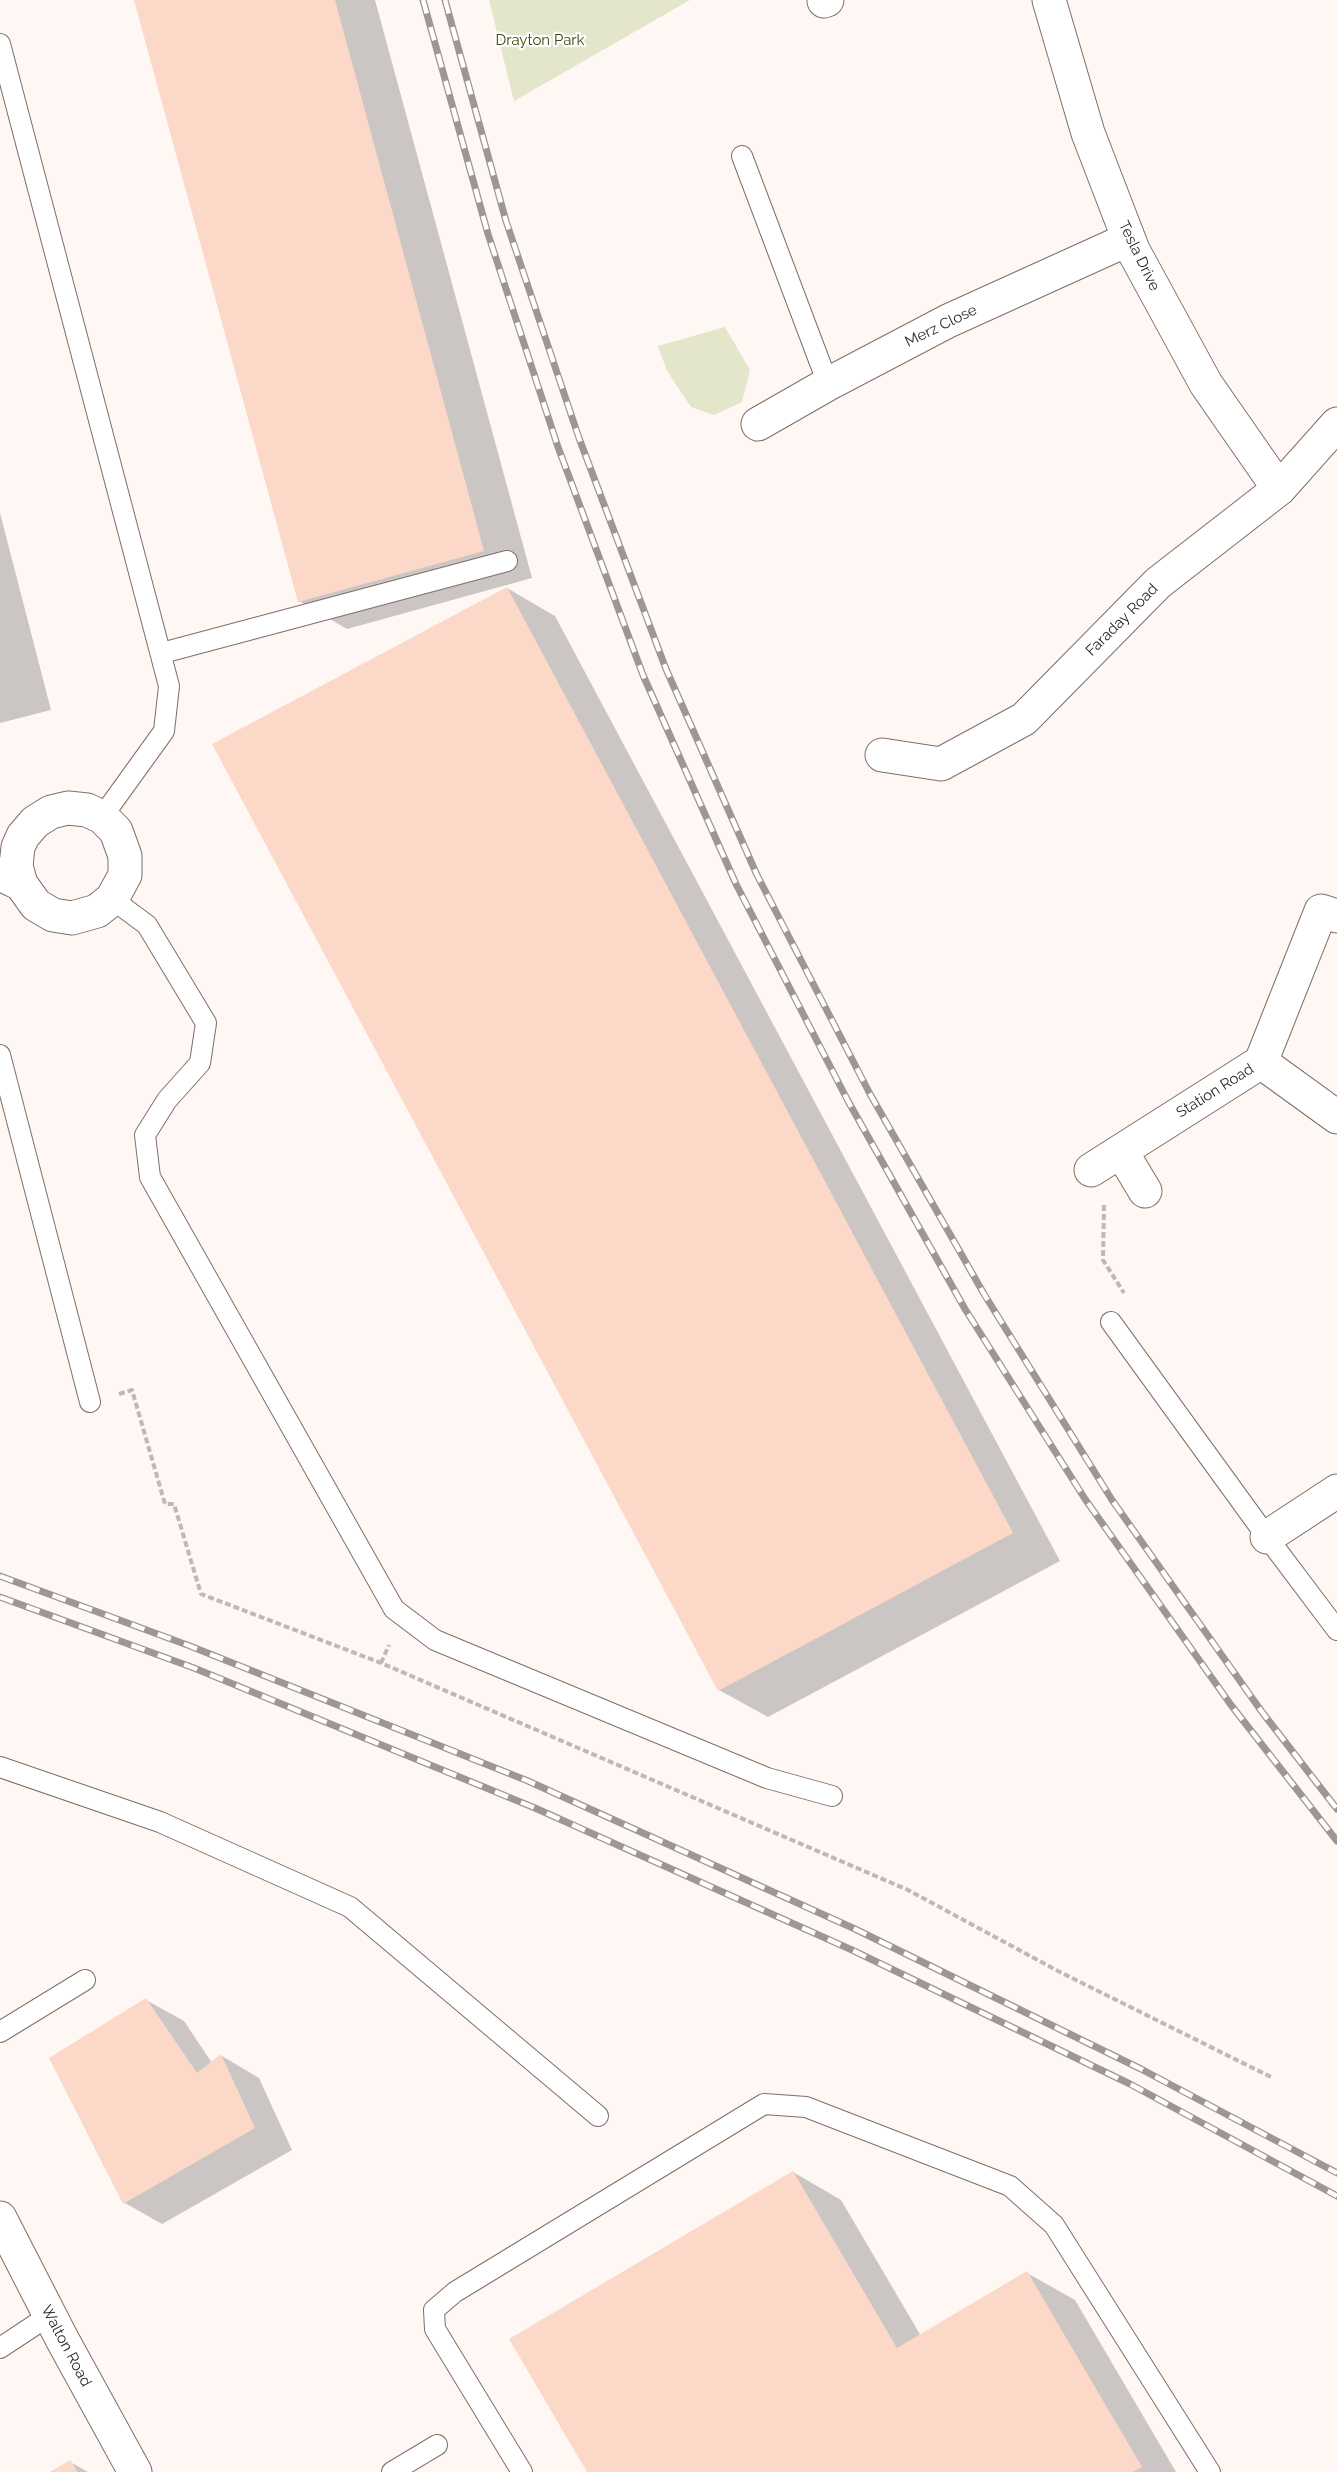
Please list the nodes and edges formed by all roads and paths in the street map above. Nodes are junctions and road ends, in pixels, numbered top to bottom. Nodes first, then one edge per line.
1 (1049, 0) edge
2 (0, 44) edge
3 (742, 156) dead end
4 (1129, 239) junction
5 (828, 384) junction
6 (758, 424) dead end
7 (1337, 424) edge
8 (1279, 489) junction
9 (507, 561) dead end
10 (162, 653) junction
11 (882, 755) dead end
12 (102, 818) junction
13 (10, 879) edge
14 (112, 899) junction
15 (1337, 916) edge
16 (0, 1054) edge
17 (1261, 1062) junction
18 (1337, 1117) edge
19 (1121, 1151) junction
20 (1091, 1170) joint
21 (1145, 1191) dead end
22 (1111, 1322) joint
23 (90, 1402) joint
24 (1337, 1491) edge
25 (1267, 1537) junction
26 (1337, 1630) edge
27 (0, 1767) edge
28 (832, 1796) dead end
29 (85, 1980) dead end
30 (0, 2032) edge
31 (1272, 2078) dead end
32 (598, 2116) dead end
33 (0, 2218) edge
34 (50, 2315) junction
35 (0, 2348) edge
36 (437, 2445) dead end
37 (135, 2472) edge
38 (392, 2472) edge
39 (522, 2472) edge
40 (1210, 2472) edge

1 - 4 street, Tesla Drive
2 - 10 lane
3 - 5 lane
4 - 5 street, Merz Close
4 - 8 street, Tesla Drive
5 - 6 street, Merz Close
7 - 8 street, Faraday Road
8 - 11 street, Faraday Road
9 - 10 lane
10 - 12 lane
12 - 13 street
12 - 14 street
13 - 14 street
14 - 28 lane
15 - 17 street
16 - 23 lane
17 - 18 street, Station Road
17 - 19 street, Station Road
19 - 20 street, Station Road
19 - 21 street
20 - 22 path
22 - 25 lane
23 - 31 path
24 - 25 street
25 - 26 lane
27 - 32 lane
29 - 30 lane
33 - 34 street, Walton Road
34 - 35 lane
34 - 37 street, Walton Road
36 - 38 lane
39 - 40 lane

